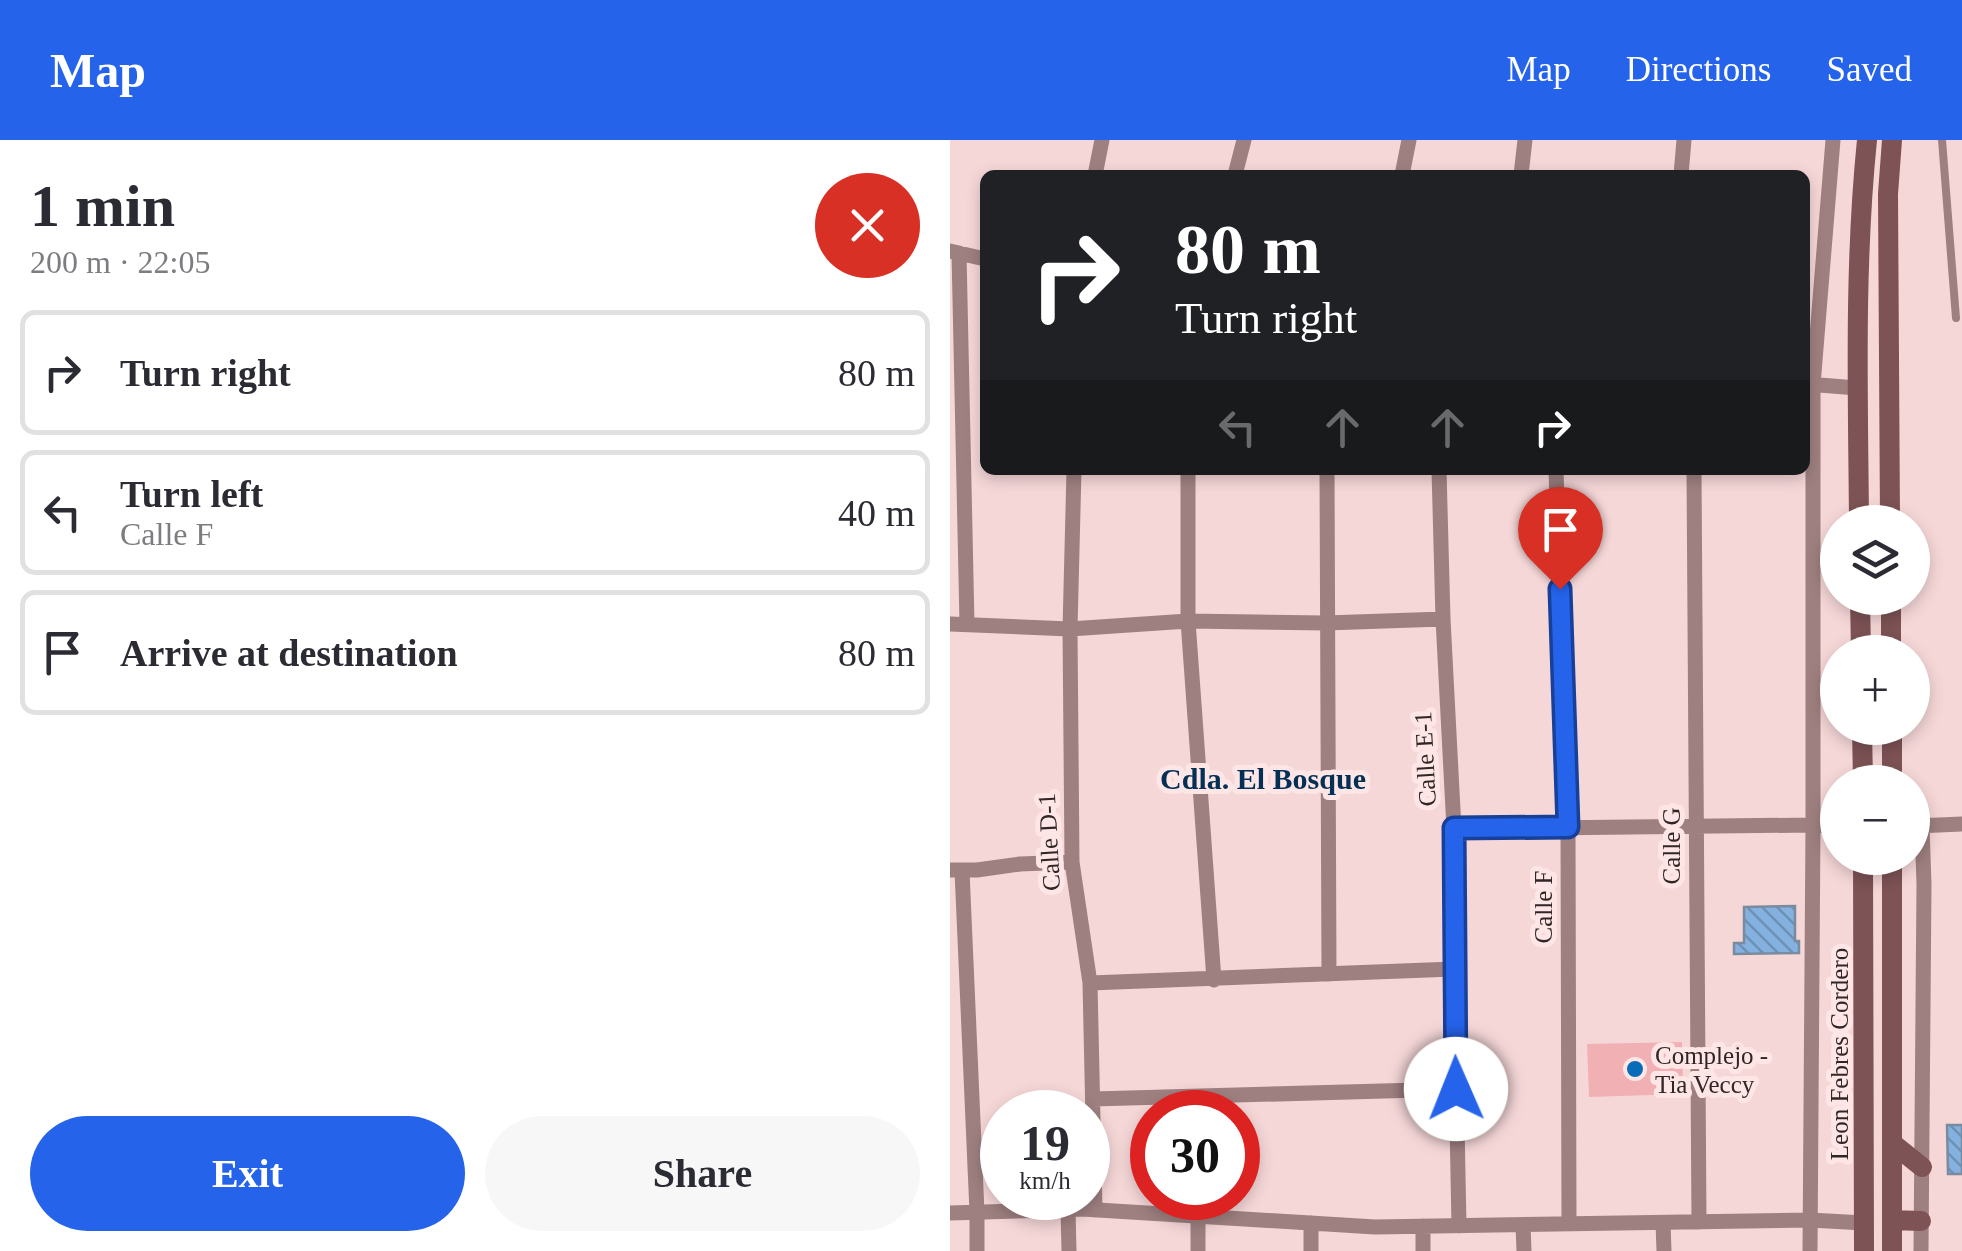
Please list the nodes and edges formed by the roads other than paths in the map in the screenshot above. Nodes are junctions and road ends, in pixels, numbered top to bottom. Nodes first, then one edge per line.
1 (1102, 140) edge
2 (1244, 140) edge
3 (1409, 140) edge
4 (1525, 140) edge
5 (1684, 140) edge
6 (1833, 140) edge
7 (1867, 140) edge
8 (1892, 140) edge
9 (1942, 140) edge
10 (1097, 170) edge
11 (1236, 170) edge
12 (1403, 170) edge
13 (1522, 170) edge
14 (1681, 170) edge
15 (954, 252) edge
16 (980, 258) edge
17 (1956, 318) dead end
18 (1810, 374) edge
19 (1810, 384) edge
20 (1858, 388) junction
21 (1074, 475) edge
22 (1188, 475) edge
23 (1327, 475) edge
24 (1439, 475) edge
25 (1556, 475) edge
26 (1694, 475) edge
27 (1810, 475) edge
28 (1859, 505) edge
29 (1890, 505) edge
30 (1444, 619) junction
31 (1188, 621) junction
32 (1326, 623) junction
33 (950, 624) edge
34 (967, 624) junction
35 (1070, 629) junction
36 (1813, 824) junction
37 (1962, 824) edge
38 (1820, 825) edge
39 (1930, 825) edge
40 (1696, 826) junction
41 (1568, 827) junction
42 (1454, 828) junction
43 (1072, 862) junction
44 (956, 871) edge
45 (1863, 875) edge
46 (1892, 875) edge
47 (1923, 875) edge
48 (1454, 968) junction
49 (1329, 974) junction
50 (1214, 980) junction
51 (1090, 983) junction
52 (1456, 1089) junction
53 (1093, 1090) edge
54 (1110, 1099) edge
55 (1892, 1143) junction
56 (1922, 1167) junction
57 (978, 1212) junction
58 (950, 1213) edge
59 (1068, 1220) edge
60 (1198, 1220) edge
61 (1260, 1220) edge
62 (1810, 1220) junction
63 (1892, 1220) junction
64 (1921, 1220) junction
65 (1663, 1222) junction
66 (1699, 1222) junction
67 (1864, 1222) junction
68 (1311, 1223) junction
69 (1569, 1224) junction
70 (1523, 1225) junction
71 (1423, 1226) junction
72 (1459, 1226) junction
73 (976, 1251) edge
74 (1069, 1251) edge
75 (1198, 1251) edge
76 (1311, 1251) edge
77 (1423, 1251) edge
78 (1524, 1251) edge
79 (1664, 1251) edge
80 (1810, 1251) edge
81 (1864, 1251) edge
82 (1892, 1251) edge
83 (1921, 1251) edge

1 - 10 street
2 - 11 street
3 - 12 street
4 - 13 street
5 - 14 street
6 - 18 street
7 - 20 street
8 - 29 street
9 - 17 lane
15 - 16 street
15 - 34 street
19 - 20 street
20 - 28 street
21 - 35 street, Calle D-1
22 - 31 street
23 - 32 street
24 - 30 street, Calle E-1
25 - 41 street, Calle F
26 - 40 street, Calle G
27 - 36 street
30 - 32 street
30 - 42 street, Calle E-1
31 - 32 street
31 - 35 street
31 - 50 street
32 - 49 street
33 - 34 street
34 - 35 street
35 - 43 street, Calle D-1
36 - 38 street
36 - 40 street
36 - 62 street
37 - 39 street
40 - 41 street
40 - 66 street, Calle G
41 - 42 street
41 - 69 street, Calle F
42 - 48 street, Calle E-1
43 - 44 street
43 - 51 street, Calle D-1
44 - 57 street
45 - 67 street, Leon Febres Cordero
46 - 55 street
47 - 56 street
48 - 49 street
48 - 52 street, Calle E-1
49 - 50 street
50 - 51 street
51 - 53 street, Calle D-1
52 - 54 street
52 - 72 street, Calle E-1
55 - 56 street
55 - 63 street
56 - 64 street
57 - 58 street
57 - 73 street
59 - 74 street
60 - 75 street
61 - 68 street
62 - 66 street
62 - 67 street
62 - 80 street
63 - 64 street
63 - 82 street
64 - 83 street
65 - 66 street
65 - 69 street
65 - 79 street
67 - 81 street, Leon Febres Cordero
68 - 71 street
68 - 76 street
69 - 70 street
70 - 72 street
70 - 78 street
71 - 72 street
71 - 77 street

